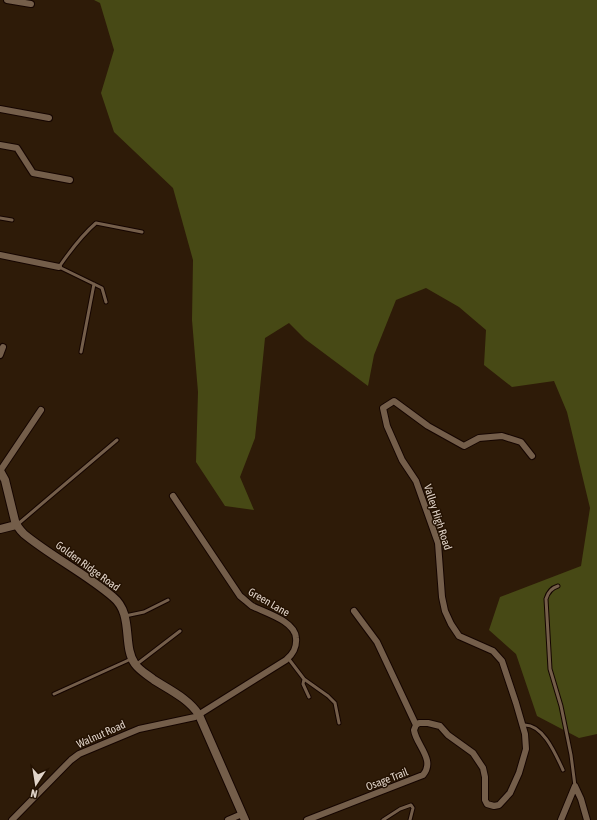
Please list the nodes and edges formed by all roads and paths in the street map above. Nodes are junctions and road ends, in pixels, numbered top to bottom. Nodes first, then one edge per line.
1 (7, 0) edge
2 (31, 4) dead end
3 (0, 109) edge
4 (50, 118) dead end
5 (0, 145) edge
6 (70, 180) dead end
7 (0, 218) edge
8 (12, 220) dead end
9 (142, 232) dead end
10 (0, 255) edge
11 (59, 267) junction
12 (94, 284) junction
13 (106, 302) dead end
14 (3, 347) dead end
15 (81, 352) dead end
16 (0, 355) edge
17 (41, 410) dead end
18 (117, 440) dead end
19 (532, 456) dead end
20 (0, 471) edge
21 (173, 496) dead end
22 (16, 525) junction
23 (0, 529) edge
24 (558, 586) dead end
25 (168, 600) dead end
26 (354, 611) dead end
27 (125, 616) junction
28 (180, 631) dead end
29 (288, 658) junction
30 (134, 662) junction
31 (304, 679) junction
32 (54, 694) dead end
33 (309, 697) dead end
34 (199, 715) junction
35 (339, 723) dead end
36 (416, 725) junction
37 (522, 726) junction
38 (563, 770) dead end
39 (574, 786) junction
40 (243, 817) edge
41 (12, 820) edge
42 (228, 820) edge
43 (307, 820) edge
44 (383, 820) edge
45 (410, 820) edge
46 (561, 820) edge
47 (587, 820) edge

1 - 2 street
3 - 4 street
5 - 6 street
7 - 8 lane
9 - 11 lane
10 - 11 street
11 - 12 lane
12 - 13 lane
12 - 15 lane
14 - 16 street
17 - 20 street
18 - 22 lane
19 - 37 street, Valley High Road
20 - 22 street
21 - 29 street, Green Lane
22 - 23 street
22 - 27 street, Golden Ridge Road
24 - 39 lane
25 - 27 lane
26 - 36 street
27 - 30 street, Golden Ridge Road
28 - 30 lane
29 - 31 lane
29 - 34 street
30 - 32 lane
30 - 34 street
31 - 33 lane
31 - 35 lane
34 - 40 street
34 - 41 street, Walnut Road
36 - 37 street, Valley High Road
36 - 43 street, Osage Trail
37 - 38 lane
39 - 46 street
39 - 47 street
40 - 42 street
44 - 45 lane

